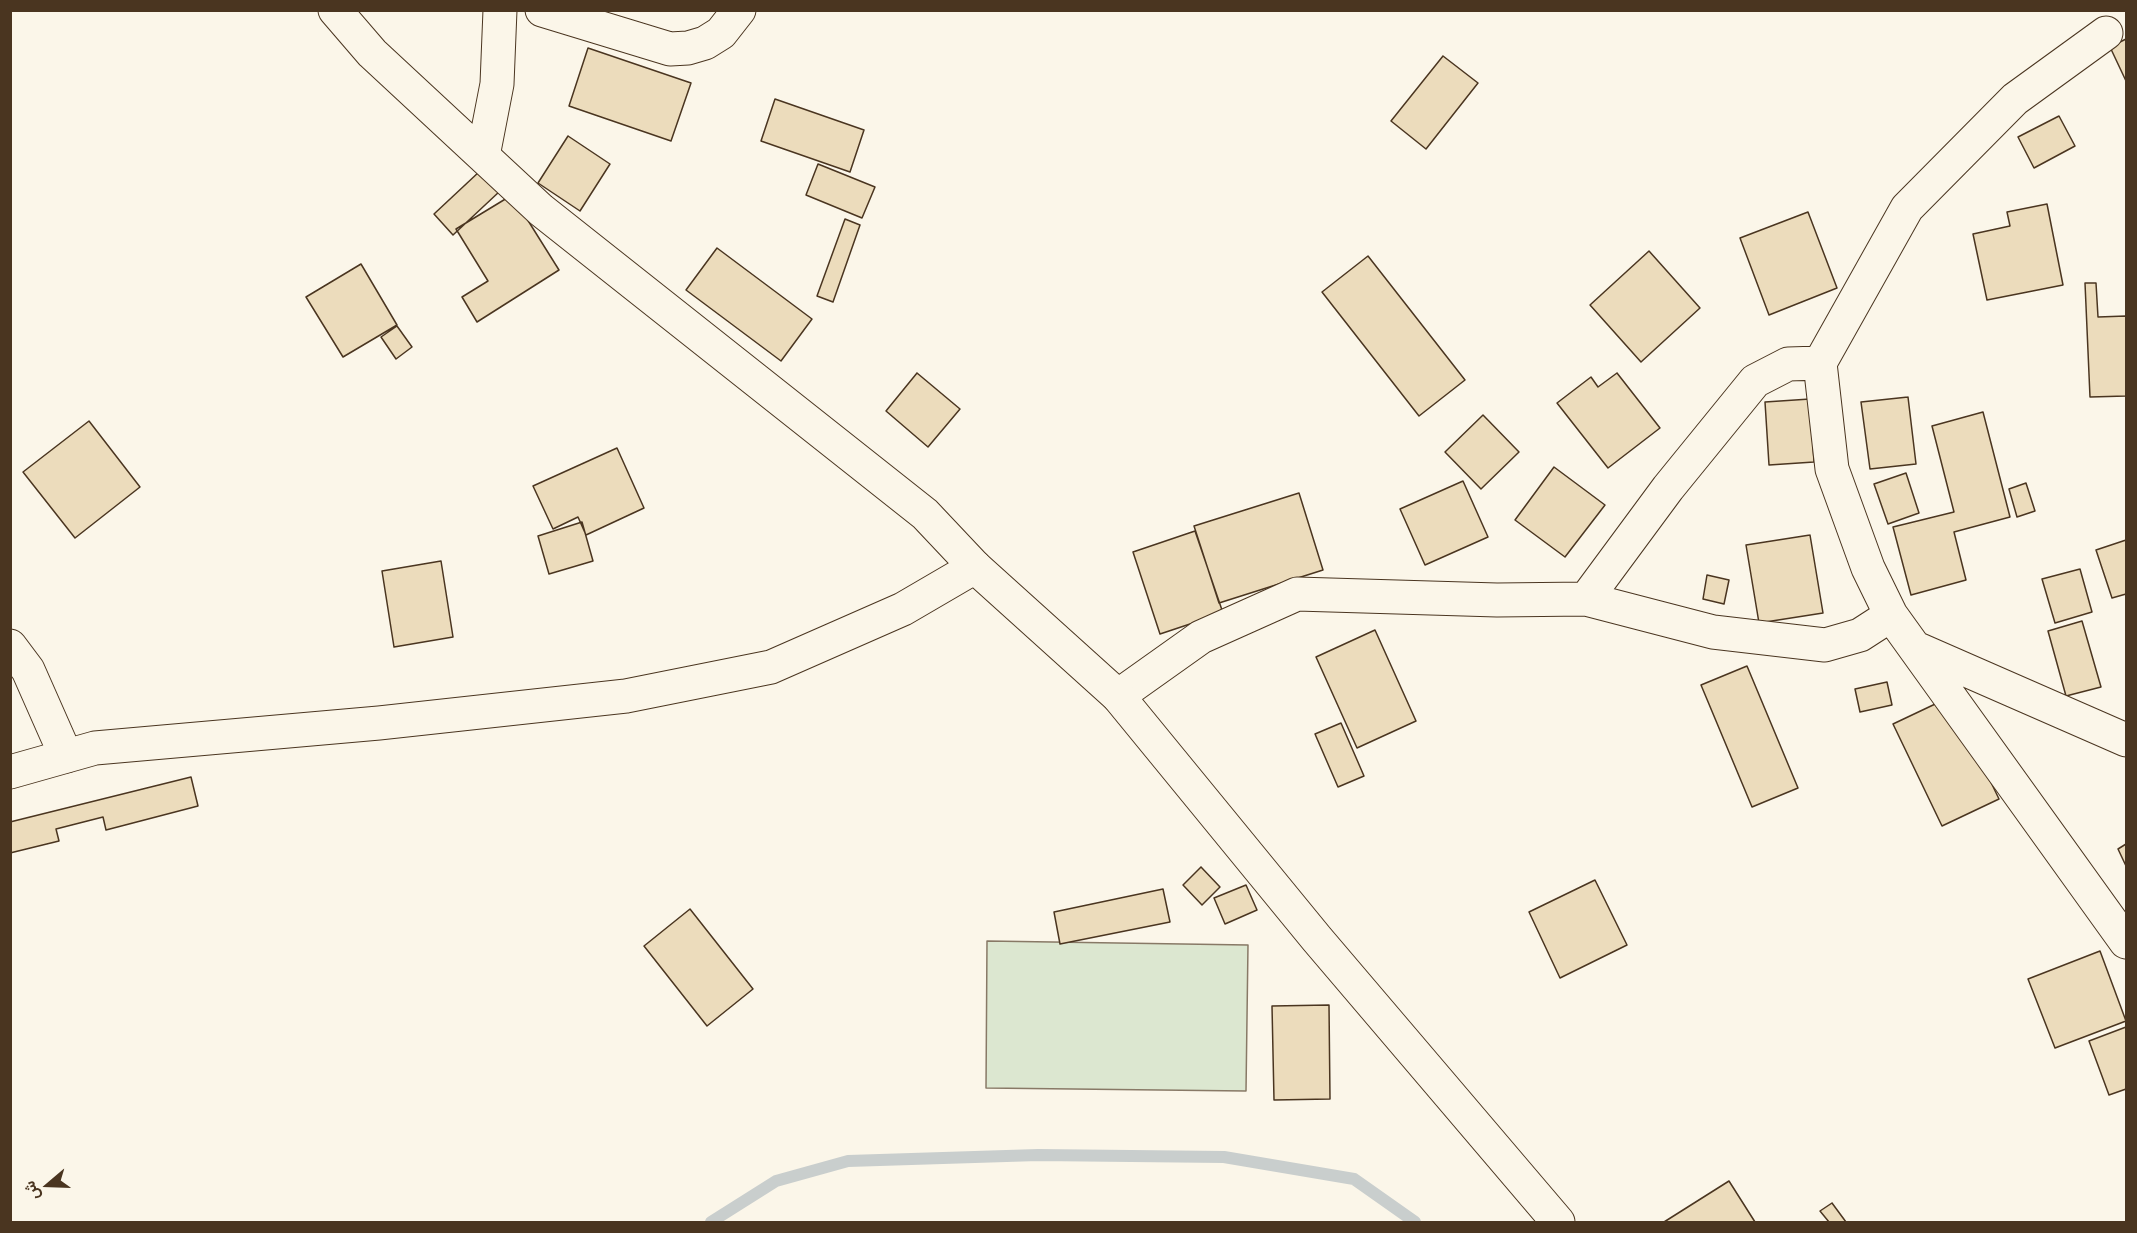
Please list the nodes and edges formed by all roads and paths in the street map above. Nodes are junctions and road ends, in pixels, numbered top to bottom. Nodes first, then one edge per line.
1 (335, 10) edge
2 (500, 10) edge
3 (542, 10) edge
4 (739, 10) edge
5 (2106, 33) dead end
6 (483, 156) junction
7 (1820, 363) junction
8 (975, 567) junction
9 (1586, 599) junction
10 (1891, 615) junction
11 (10, 646) edge
12 (1916, 648) junction
13 (1118, 696) junction
14 (2127, 740) edge
15 (66, 756) junction
16 (10, 772) edge
17 (2127, 942) edge
18 (1558, 1222) edge

1 - 6 street
2 - 6 street
3 - 4 street
5 - 7 street
6 - 8 street
7 - 9 street
7 - 10 street
8 - 13 street
8 - 15 street
9 - 10 street
9 - 13 street
10 - 12 street
11 - 15 street
12 - 14 street
12 - 17 street
13 - 18 street
15 - 16 street

